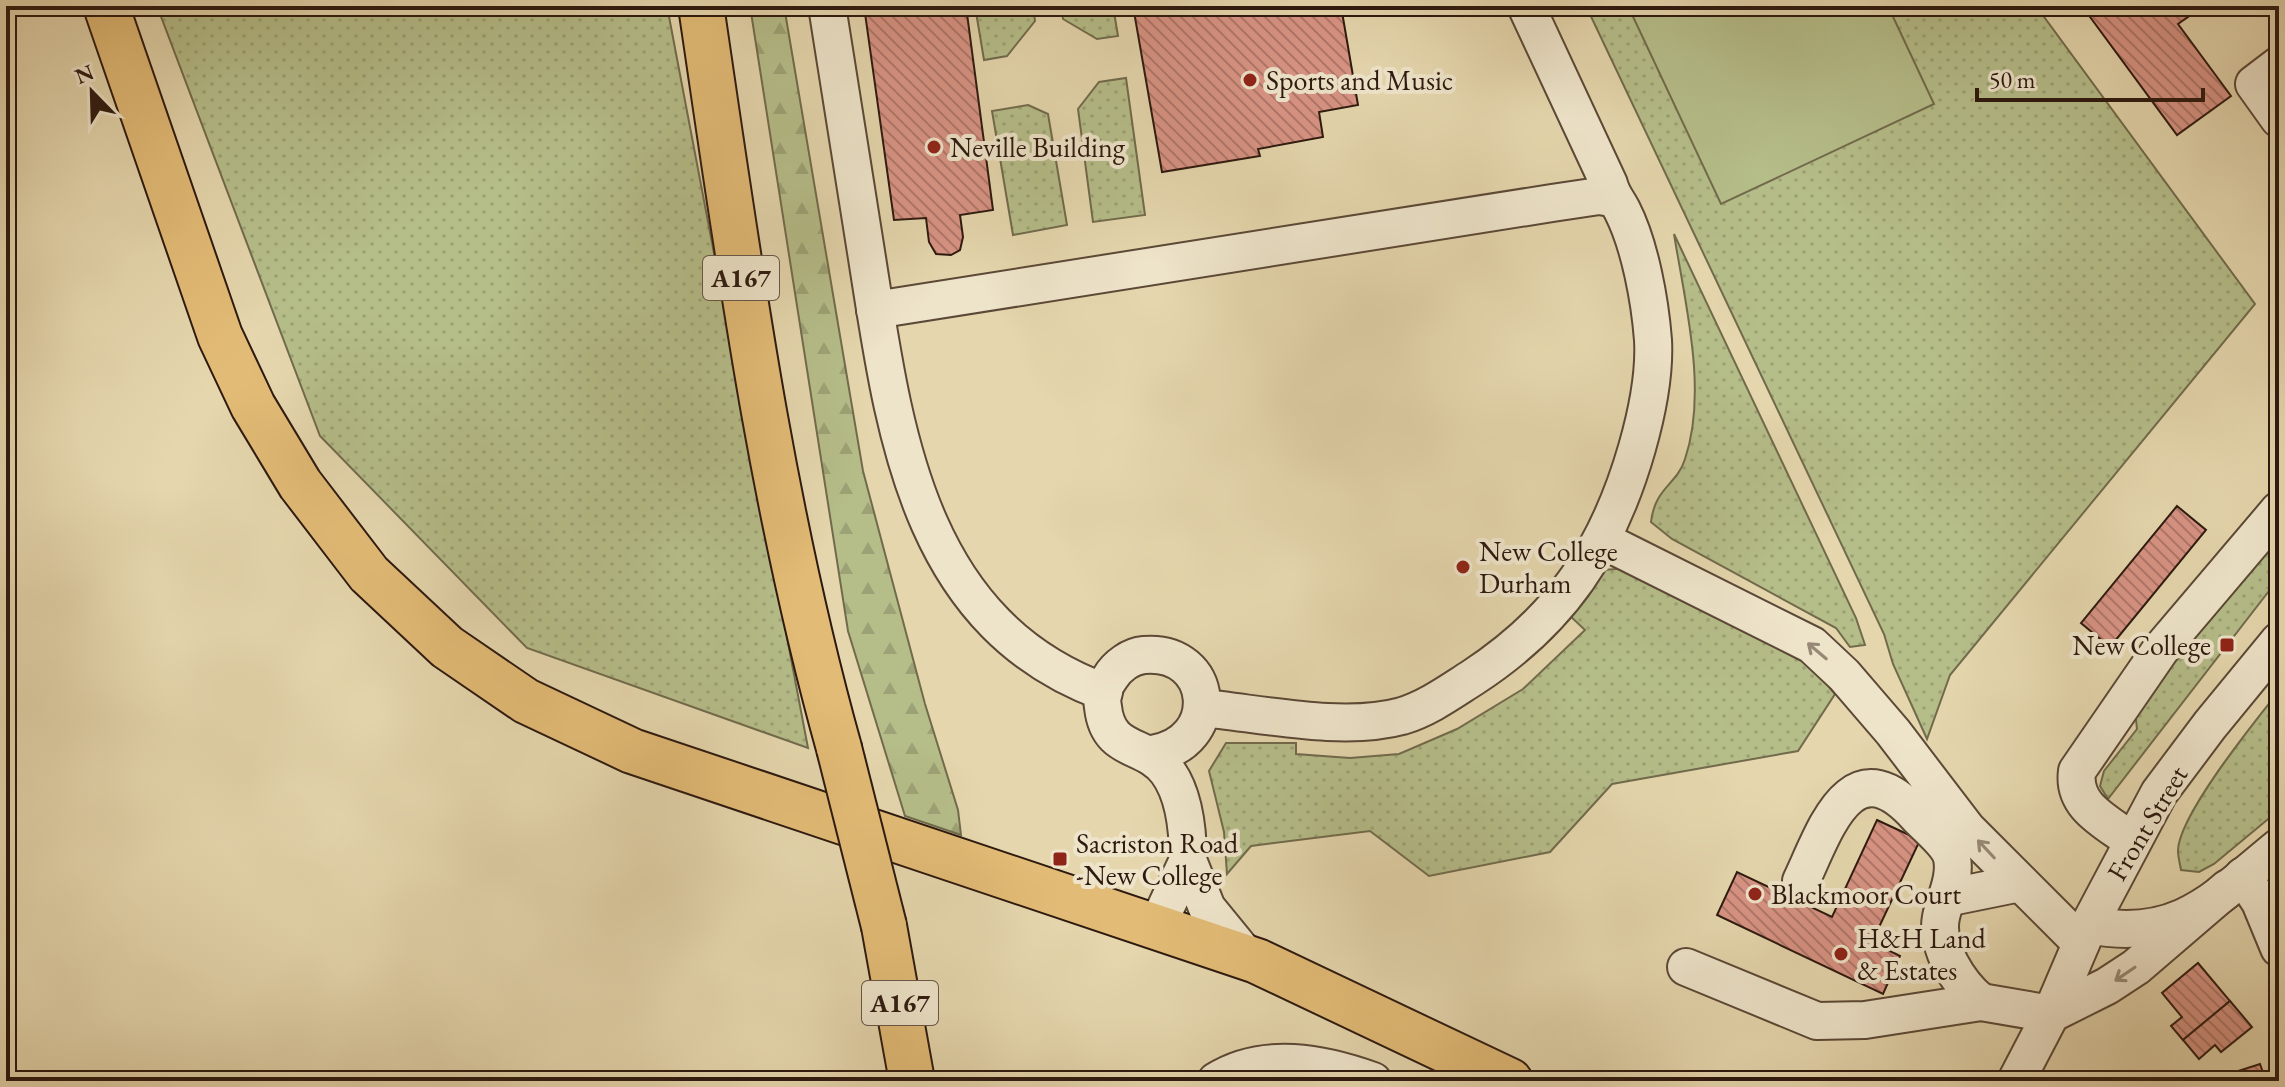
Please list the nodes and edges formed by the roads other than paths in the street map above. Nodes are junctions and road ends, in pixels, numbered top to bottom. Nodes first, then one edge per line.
1 (106, 6) edge
2 (701, 6) edge
3 (827, 6) edge
4 (1526, 6) edge
5 (2279, 65) edge
6 (2279, 119) edge
7 (1612, 198) junction
8 (875, 310) junction
9 (2279, 510) edge
10 (1604, 541) junction
11 (2279, 641) edge
12 (1104, 692) junction
13 (1203, 708) junction
14 (1152, 754) junction
15 (2132, 841) junction
16 (2279, 847) edge
17 (1188, 860) junction
18 (1801, 881) dead end
19 (2236, 882) junction
20 (2020, 883) junction
21 (1946, 898) junction
22 (1157, 926) junction
23 (2085, 934) junction
24 (2279, 948) edge
25 (1247, 957) junction
26 (1686, 967) dead end
27 (1981, 1002) junction
28 (2048, 1019) junction
29 (912, 1081) edge
30 (1216, 1081) edge
31 (1373, 1081) edge
32 (1510, 1081) edge
33 (2016, 1081) edge
34 (2043, 1081) edge

1 - 22 main road
2 - 29 main road, A167, bridge
3 - 8 street
4 - 7 street
5 - 6 street
7 - 8 street
7 - 10 street
8 - 12 street
9 - 15 street
10 - 13 street
20 -> 10 street
11 - 15 street, Front Street
12 - 13 street
12 - 14 street
13 - 14 street
14 - 17 street
15 - 23 street, Front Street
16 - 19 street
17 - 22 street
17 - 25 street
18 - 21 street
19 - 23 street
19 - 24 street
19 -> 28 street
20 - 21 street
20 - 23 street
21 - 27 street
22 - 25 main road
23 - 28 street, Front Street
25 - 32 main road
26 - 27 street
27 - 28 street
28 - 33 street, Front Street
28 - 34 street, Front Street
30 - 31 street

